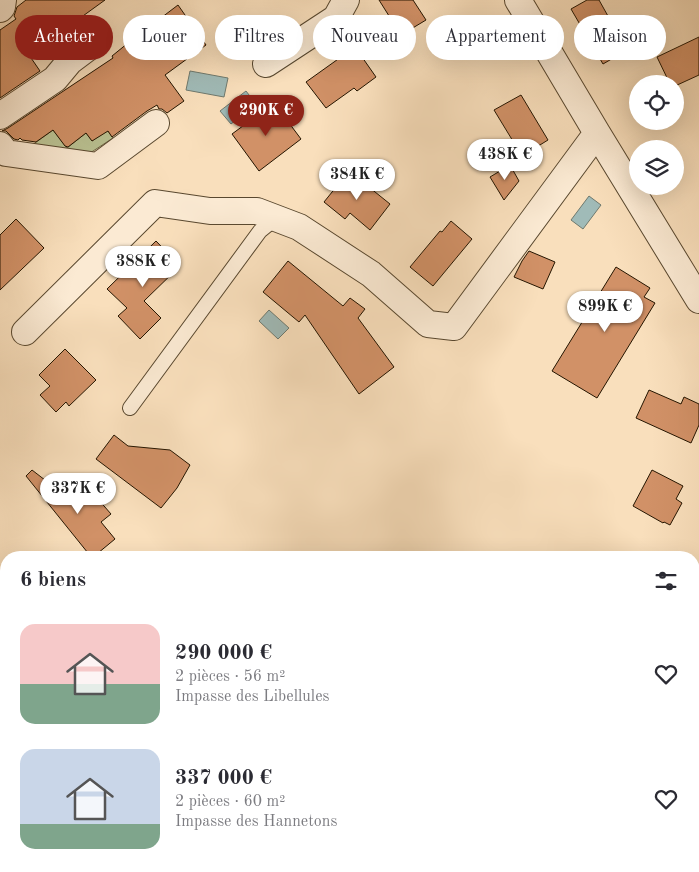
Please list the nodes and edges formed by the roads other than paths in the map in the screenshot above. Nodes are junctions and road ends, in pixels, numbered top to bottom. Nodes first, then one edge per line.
1 (3, 0) edge
2 (346, 0) edge
3 (518, 0) edge
4 (0, 9) edge
5 (71, 60) edge
6 (266, 64) dead end
7 (0, 116) edge
8 (156, 123) dead end
9 (597, 133) junction
10 (0, 145) edge
11 (276, 218) junction
12 (699, 300) edge
13 (25, 332) dead end
14 (130, 408) dead end

1 - 4 street
2 - 6 street
3 - 9 street
5 - 7 street
8 - 10 street
9 - 11 street
9 - 12 street
11 - 13 street
11 - 14 lane

